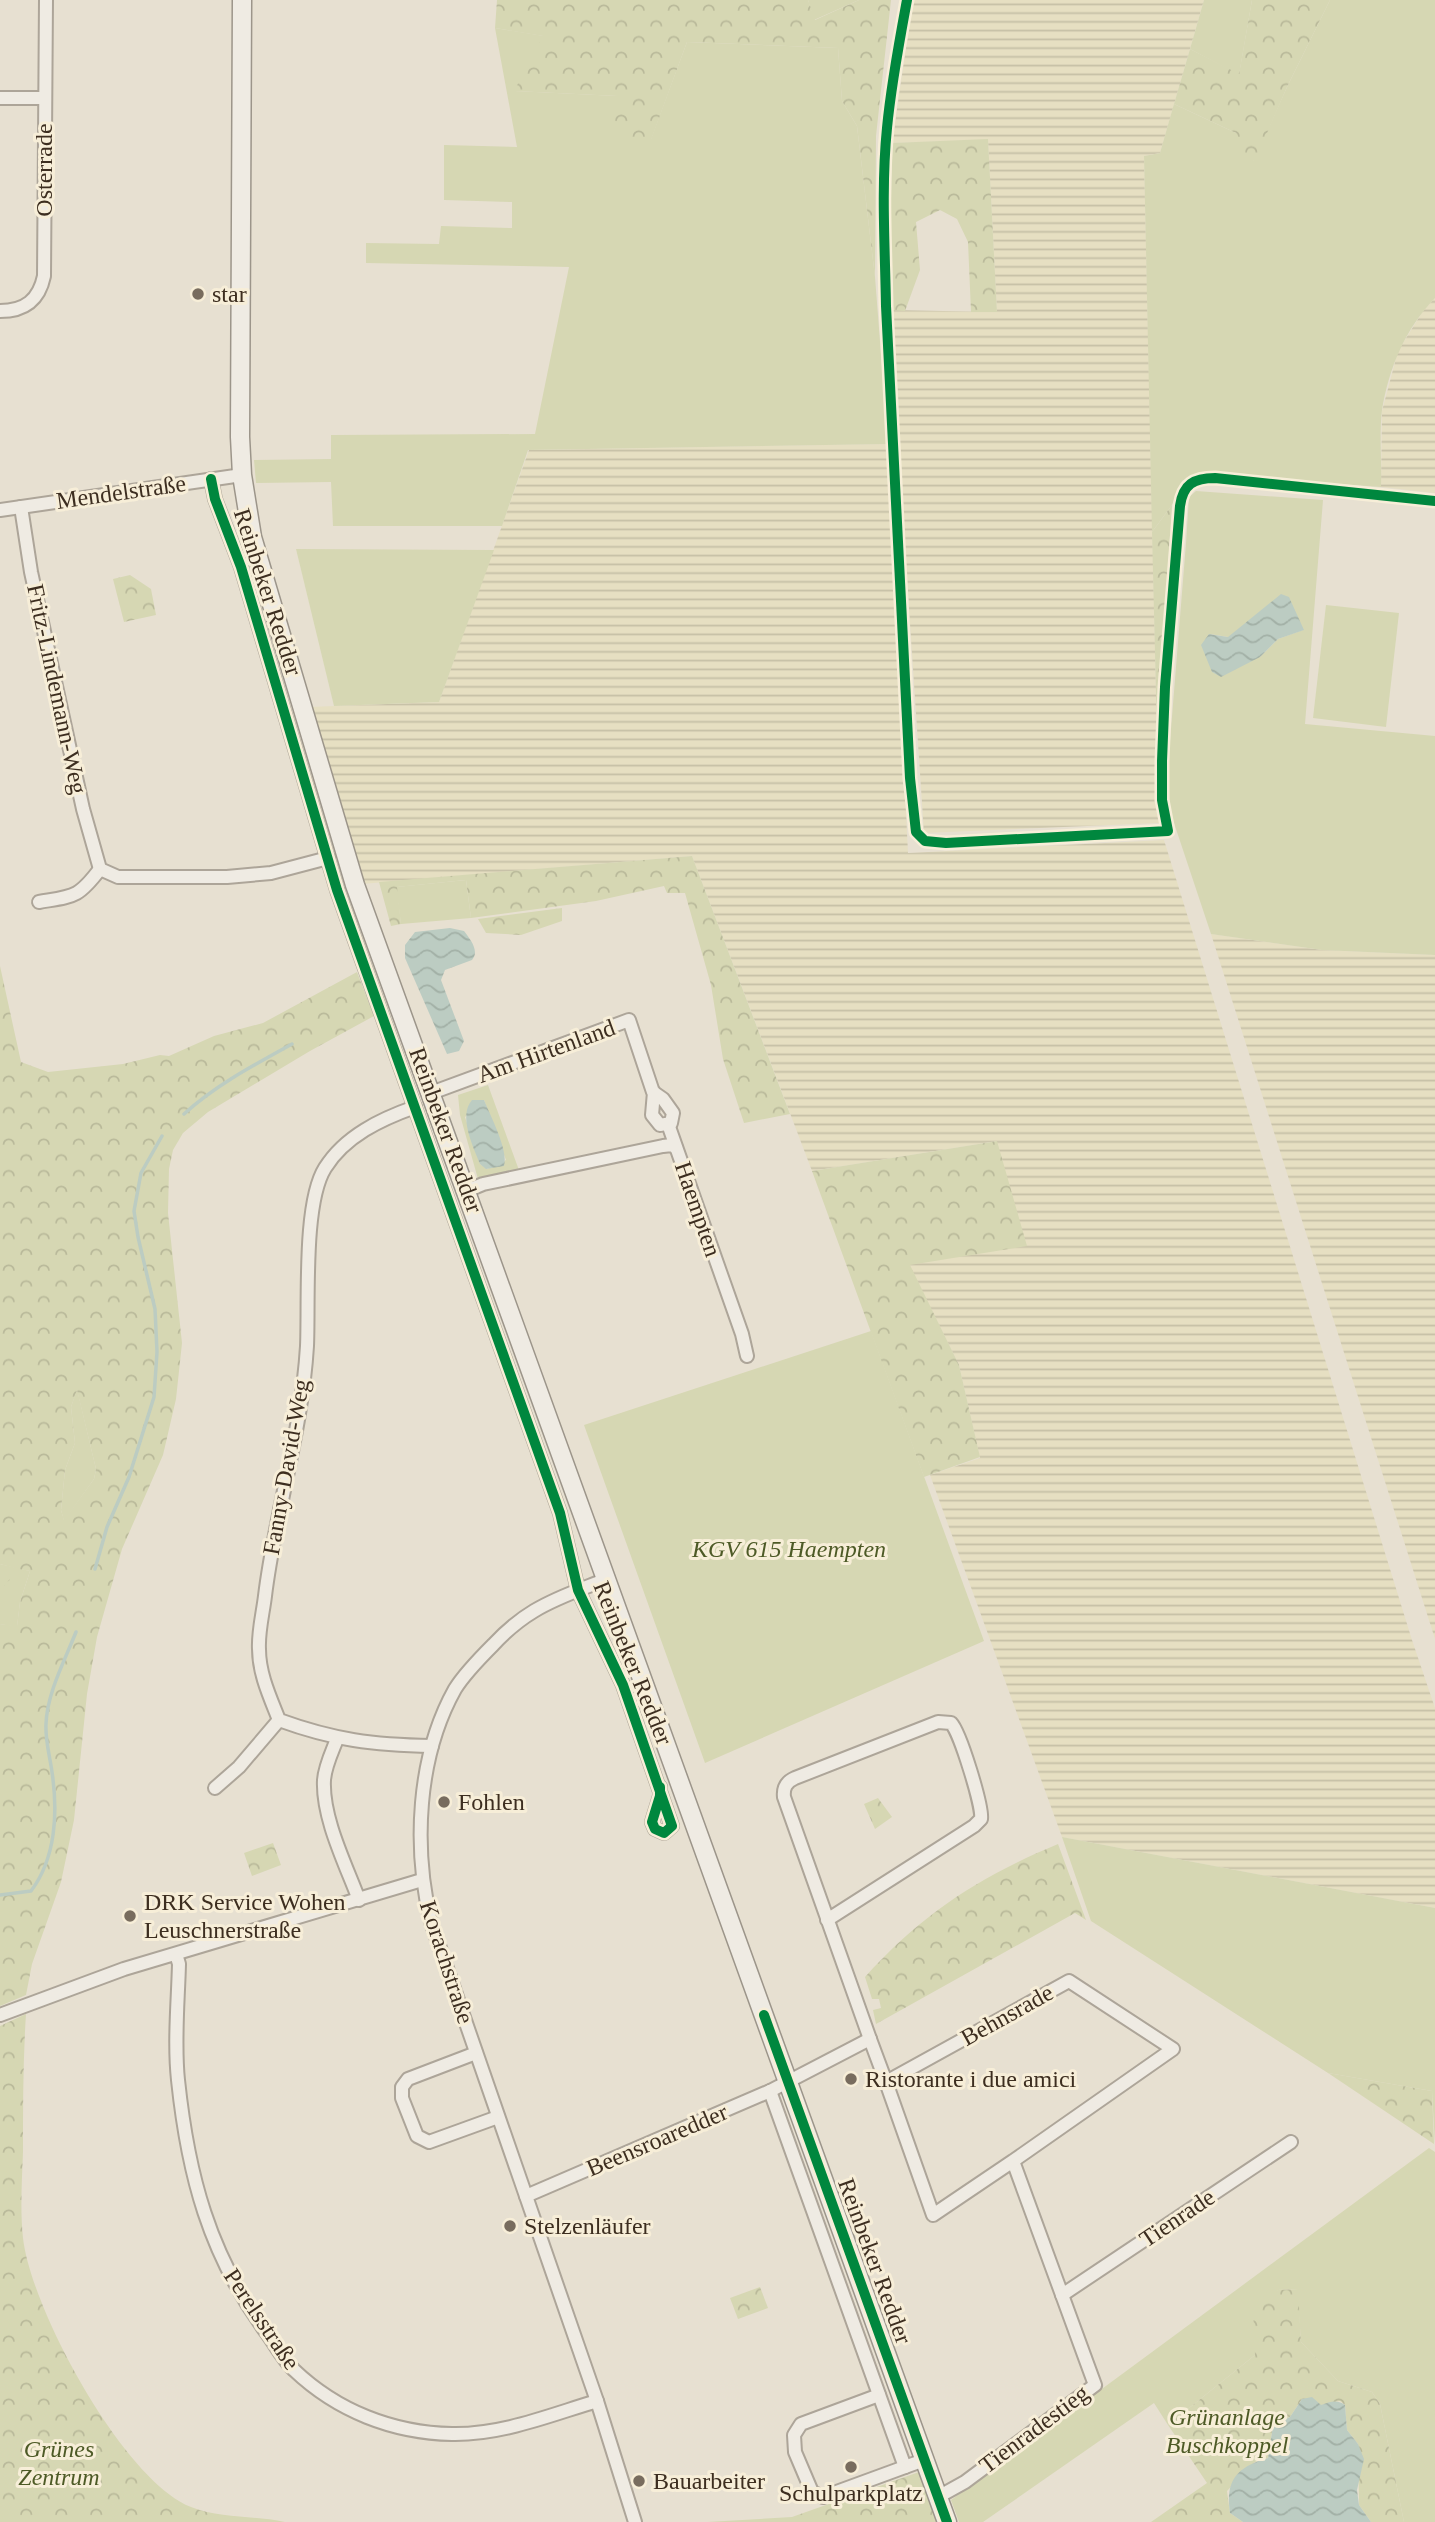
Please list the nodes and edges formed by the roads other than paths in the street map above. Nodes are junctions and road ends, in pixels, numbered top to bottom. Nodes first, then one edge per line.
1 (46, 0) edge
2 (242, 0) edge
3 (0, 98) edge
4 (45, 98) junction
5 (0, 312) edge
6 (242, 475) junction
7 (211, 479) junction
8 (21, 507) junction
9 (0, 510) edge
10 (328, 858) junction
11 (100, 869) junction
12 (39, 902) dead end
13 (653, 1092) junction
14 (431, 1094) junction
15 (415, 1107) junction
16 (668, 1124) junction
17 (676, 1147) junction
18 (466, 1191) junction
19 (747, 1356) dead end
20 (607, 1580) junction
21 (579, 1590) junction
22 (279, 1720) junction
23 (337, 1739) junction
24 (432, 1746) junction
25 (660, 1787) dead end
26 (215, 1788) dead end
27 (422, 1880) junction
28 (359, 1900) junction
29 (827, 1920) junction
30 (176, 1954) junction
31 (0, 2015) edge
32 (870, 2039) junction
33 (476, 2053) junction
34 (788, 2081) junction
35 (886, 2081) junction
36 (770, 2091) junction
37 (498, 2117) junction
38 (1291, 2142) dead end
39 (1013, 2161) junction
40 (526, 2196) junction
41 (1062, 2295) junction
42 (879, 2395) junction
43 (597, 2401) junction
44 (924, 2460) junction
45 (905, 2467) junction
46 (937, 2497) junction
47 (635, 2522) edge
48 (947, 2522) edge

1 - 4 street, Osterrade
2 - 6 main road, Reinbeker Redder
3 - 4 street
4 - 5 street, Osterrade
6 - 7 street, Mendelstraße
6 - 14 main road, Reinbeker Redder
7 - 8 street, Mendelstraße
7 - 10 street, Reinbeker Redder
8 - 9 street, Mendelstraße
8 - 11 street, Fritz-Lindemann-Weg
10 - 11 street
10 - 15 street, Reinbeker Redder
11 - 12 street
13 - 14 street, Am Hirtenland
13 - 16 street, Am Hirtenland
13 - 16 street, Am Hirtenland
14 - 18 main road, Reinbeker Redder
15 - 21 street, Reinbeker Redder
15 - 22 street, Fanny-David-Weg
16 - 17 street, Am Hirtenland
17 - 18 street, Haempten
17 - 19 street, Haempten
18 - 20 main road, Reinbeker Redder
20 - 21 street, Korachstraße
20 - 34 main road, Reinbeker Redder
21 - 24 street, Korachstraße
21 - 25 street, Reinbeker Redder
22 - 23 street
22 - 26 street
23 - 24 street
23 - 28 street
24 - 27 street, Korachstraße
27 - 28 street
27 - 33 street, Korachstraße
28 - 30 street
29 - 29 street, Behnsrade
29 - 32 street, Behnsrade
30 - 31 street
30 - 43 street, Perelsstraße
32 - 34 street
32 - 35 street, Behnsrade
33 - 37 street, Korachstraße
33 - 37 street, Korachstraße
34 - 36 street, Beensroaredder
34 - 44 main road, Reinbeker Redder
35 - 39 street, Behnsrade
35 - 39 street, Behnsrade
36 - 40 street, Beensroaredder
36 - 42 street, Reinbeker Redder
37 - 40 street, Korachstraße
38 - 41 street, Tienrade
39 - 41 street, Tienradestieg
40 - 43 street, Korachstraße
41 - 46 street, Tienradestieg
42 - 45 street, Reinbeker Redder
42 - 45 street
43 - 47 street, Korachstraße
44 - 45 street
44 - 46 main road, Reinbeker Redder
46 - 48 main road, Reinbeker Redder

